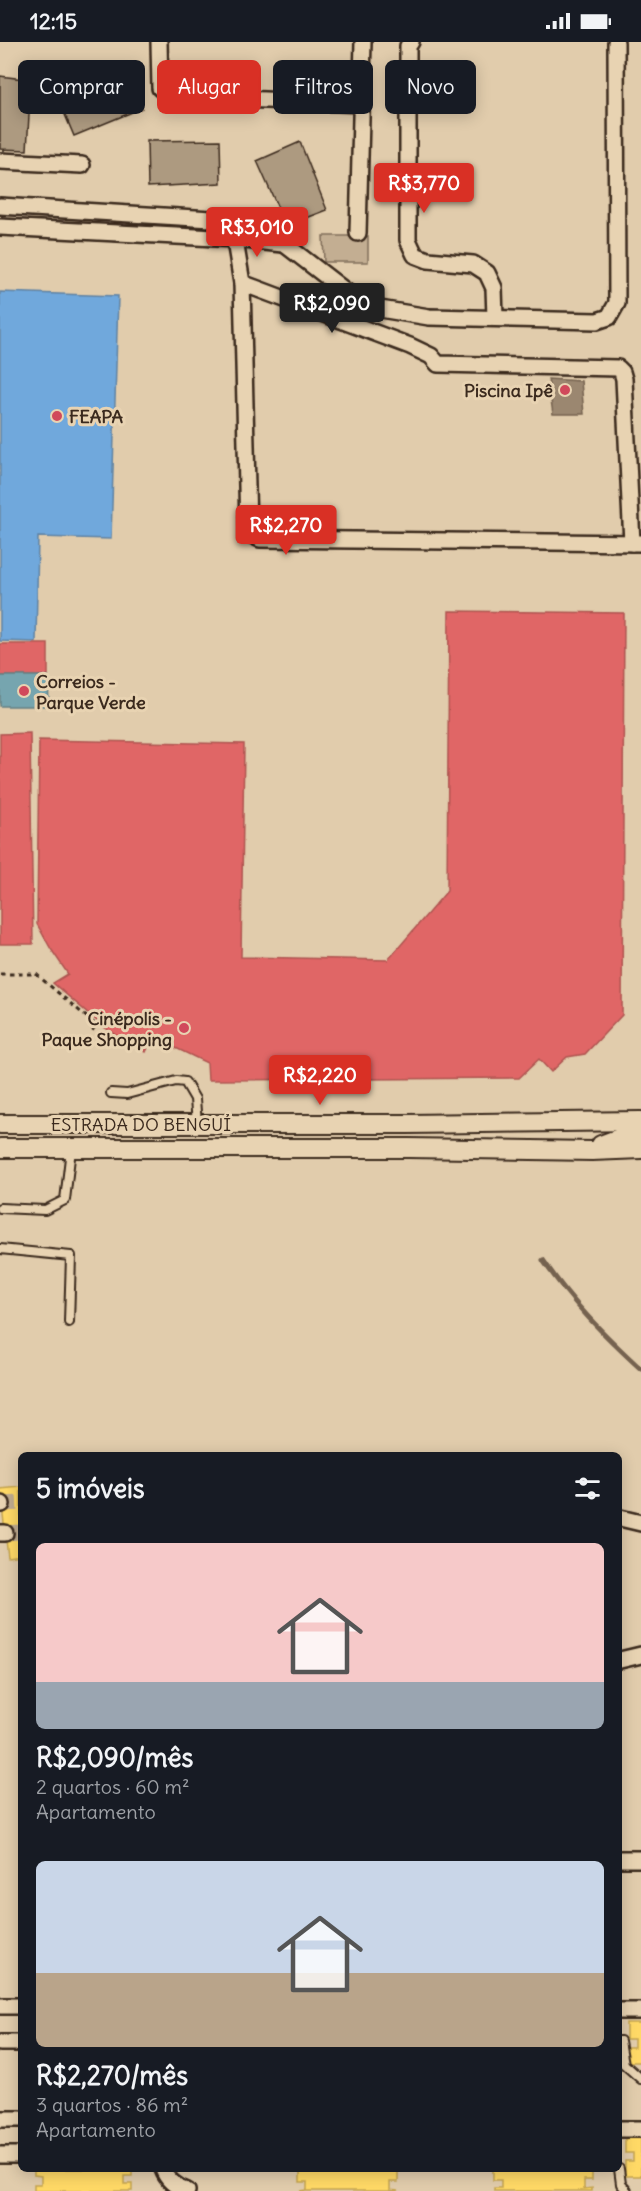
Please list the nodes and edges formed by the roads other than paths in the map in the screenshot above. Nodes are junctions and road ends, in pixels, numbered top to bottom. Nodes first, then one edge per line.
1 (159, 42) edge
2 (363, 42) edge
3 (411, 42) edge
4 (616, 42) edge
5 (363, 60) edge
6 (273, 100) edge
7 (362, 114) edge
8 (0, 161) edge
9 (82, 165) dead end
10 (0, 206) edge
11 (74, 210) junction
12 (228, 220) junction
13 (0, 227) edge
14 (75, 231) junction
15 (358, 233) dead end
16 (234, 239) junction
17 (284, 244) junction
18 (242, 283) junction
19 (495, 318) junction
20 (637, 543) edge
21 (111, 1093) dead end
22 (641, 1121) edge
23 (0, 1124) edge
24 (197, 1124) junction
25 (408, 1124) junction
26 (641, 1136) edge
27 (0, 1148) edge
28 (71, 1148) junction
29 (410, 1148) junction
30 (641, 1149) edge
31 (592, 1151) junction
32 (0, 1208) edge
33 (0, 1249) edge
34 (69, 1322) dead end
35 (622, 1518) edge
36 (641, 1522) edge
37 (641, 1655) edge
38 (622, 1660) edge
39 (622, 1859) edge
40 (641, 1859) edge
41 (0, 2006) edge
42 (18, 2006) edge
43 (641, 2011) edge
44 (622, 2013) edge
45 (0, 2043) edge
46 (18, 2043) edge
47 (622, 2052) edge
48 (641, 2079) edge
49 (0, 2119) edge
50 (18, 2119) edge
51 (622, 2129) edge
52 (641, 2129) edge
53 (0, 2155) edge
54 (18, 2155) edge
55 (164, 2172) edge
56 (619, 2172) edge
57 (187, 2191) edge
58 (627, 2191) edge

1 - 6 street
2 - 5 street
3 - 19 street
4 - 19 street
7 - 15 street
8 - 9 street
10 - 11 street
11 - 12 street
11 - 14 lane
12 - 16 street
12 - 17 street
13 - 14 street
14 - 16 street
16 - 17 street
16 - 18 street
17 - 19 street
18 - 20 street
18 - 20 street
21 - 24 lane
22 - 25 street, ESTRADA DO BENGUÍ
23 - 24 street, ESTRADA DO BENGUÍ
24 - 25 street, ESTRADA DO BENGUÍ
25 - 29 street
26 - 31 street
27 - 28 street, ESTRADA DO BENGUÍ
28 - 29 street, ESTRADA DO BENGUÍ
28 - 32 lane
29 - 31 street, ESTRADA DO BENGUÍ
30 - 31 street, ESTRADA DO BENGUÍ
33 - 34 lane
35 - 36 street
37 - 38 street
39 - 40 street
41 - 42 street
43 - 44 street
45 - 46 street
47 - 48 lane
49 - 50 street
51 - 52 street
53 - 54 street
55 - 57 street
56 - 58 lane

